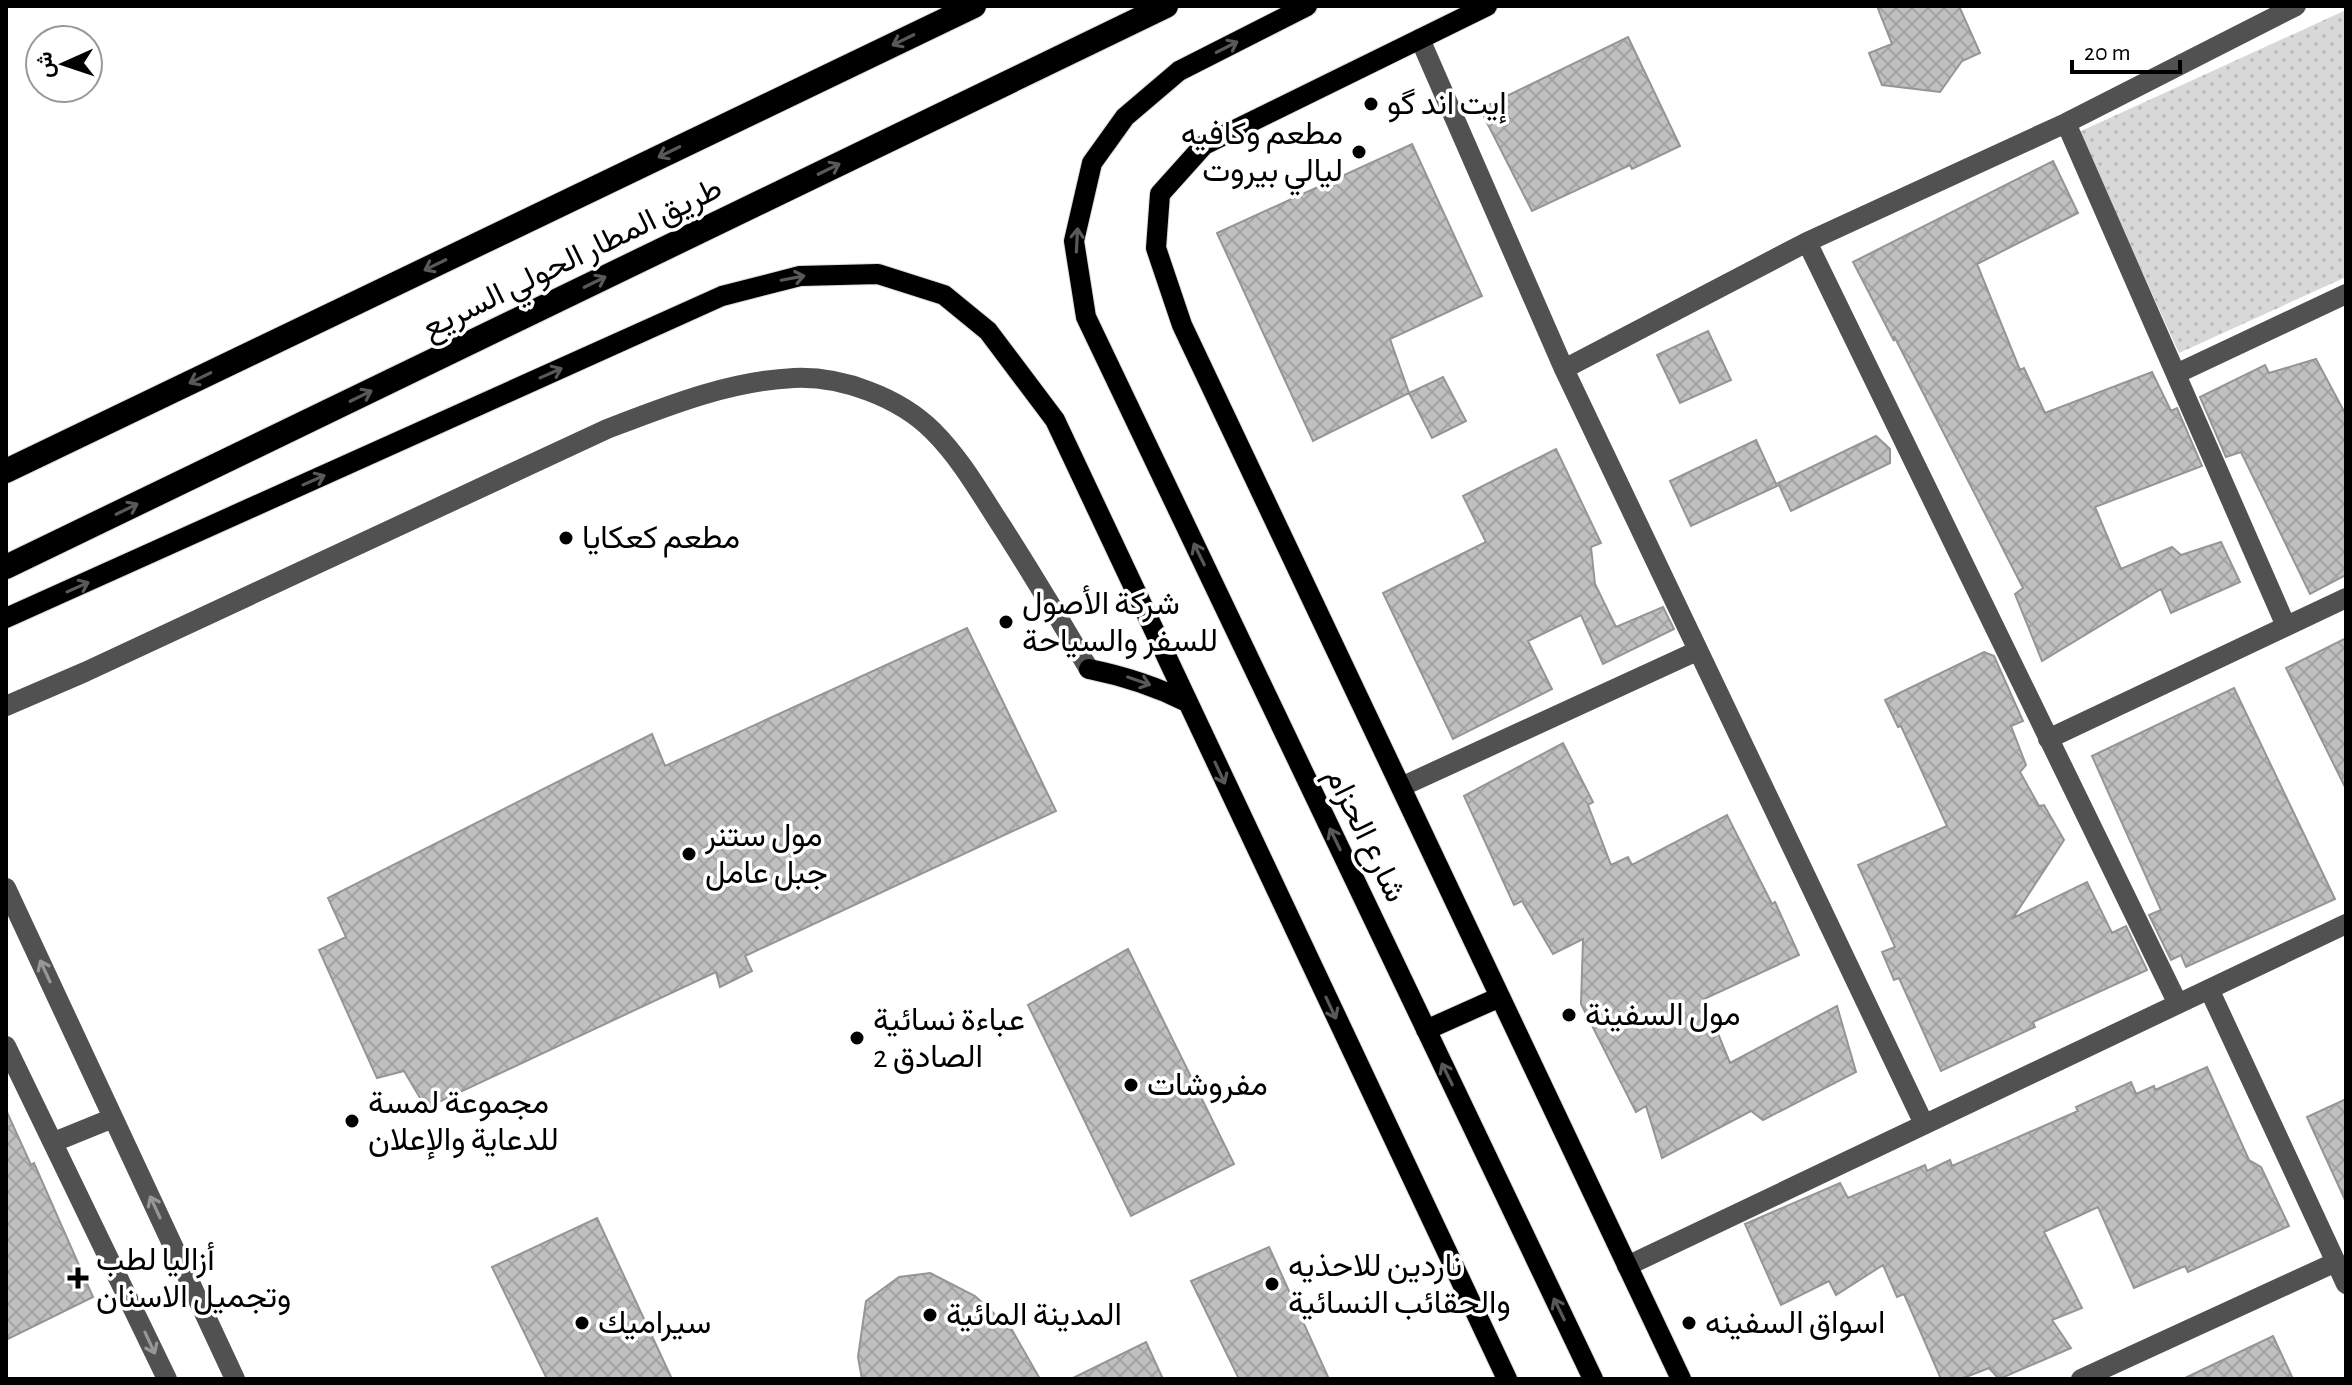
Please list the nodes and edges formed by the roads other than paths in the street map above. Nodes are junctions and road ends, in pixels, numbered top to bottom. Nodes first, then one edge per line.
1 (974, 6) edge
2 (1166, 6) edge
3 (1307, 6) edge
4 (1487, 6) edge
5 (2296, 6) edge
6 (1420, 39) junction
7 (2066, 123) junction
8 (1807, 242) junction
9 (2346, 294) edge
10 (1564, 369) junction
11 (2176, 374) junction
12 (6, 471) edge
13 (6, 567) edge
14 (2346, 598) edge
15 (6, 618) edge
16 (2286, 626) junction
17 (1697, 651) junction
18 (1089, 669) joint
19 (1187, 702) junction
20 (6, 706) edge
21 (2048, 739) junction
22 (1401, 787) junction
23 (6, 888) edge
24 (2346, 924) edge
25 (2209, 989) junction
26 (1500, 997) junction
27 (2178, 1004) junction
28 (1426, 1030) junction
29 (6, 1046) edge
30 (113, 1118) junction
31 (1924, 1124) junction
32 (54, 1142) junction
33 (2336, 1262) junction
34 (1627, 1266) junction
35 (2346, 1284) edge
36 (167, 1379) edge
37 (235, 1379) edge
38 (1507, 1379) edge
39 (1593, 1379) edge
40 (1681, 1379) edge
41 (2081, 1379) edge

1 -> 12 highway, طريق المطار الحولي السريع
13 -> 2 highway, طريق المطار الحولي السريع
28 -> 3 main road, شارع الحزام
4 - 6 main road
5 - 7 street
6 - 10 street
6 - 22 main road
7 - 8 street
7 - 11 street
8 - 10 street
8 - 21 street
9 - 11 street
10 - 17 street
11 - 16 street
14 - 16 street
15 -> 19 main road
16 - 21 street
17 - 22 street
17 - 31 street
18 -> 19 main road
18 - 20 street
19 -> 38 main road
21 - 27 street
22 - 26 main road
30 -> 23 street
24 - 25 street
25 - 27 street
25 - 33 street
26 - 28 main road
26 - 34 main road
27 - 31 street
39 -> 28 main road, شارع الحزام
29 - 32 street
30 - 32 street
37 -> 30 street
31 - 34 street
32 -> 36 street
33 - 35 street
33 - 41 street
34 - 40 main road

